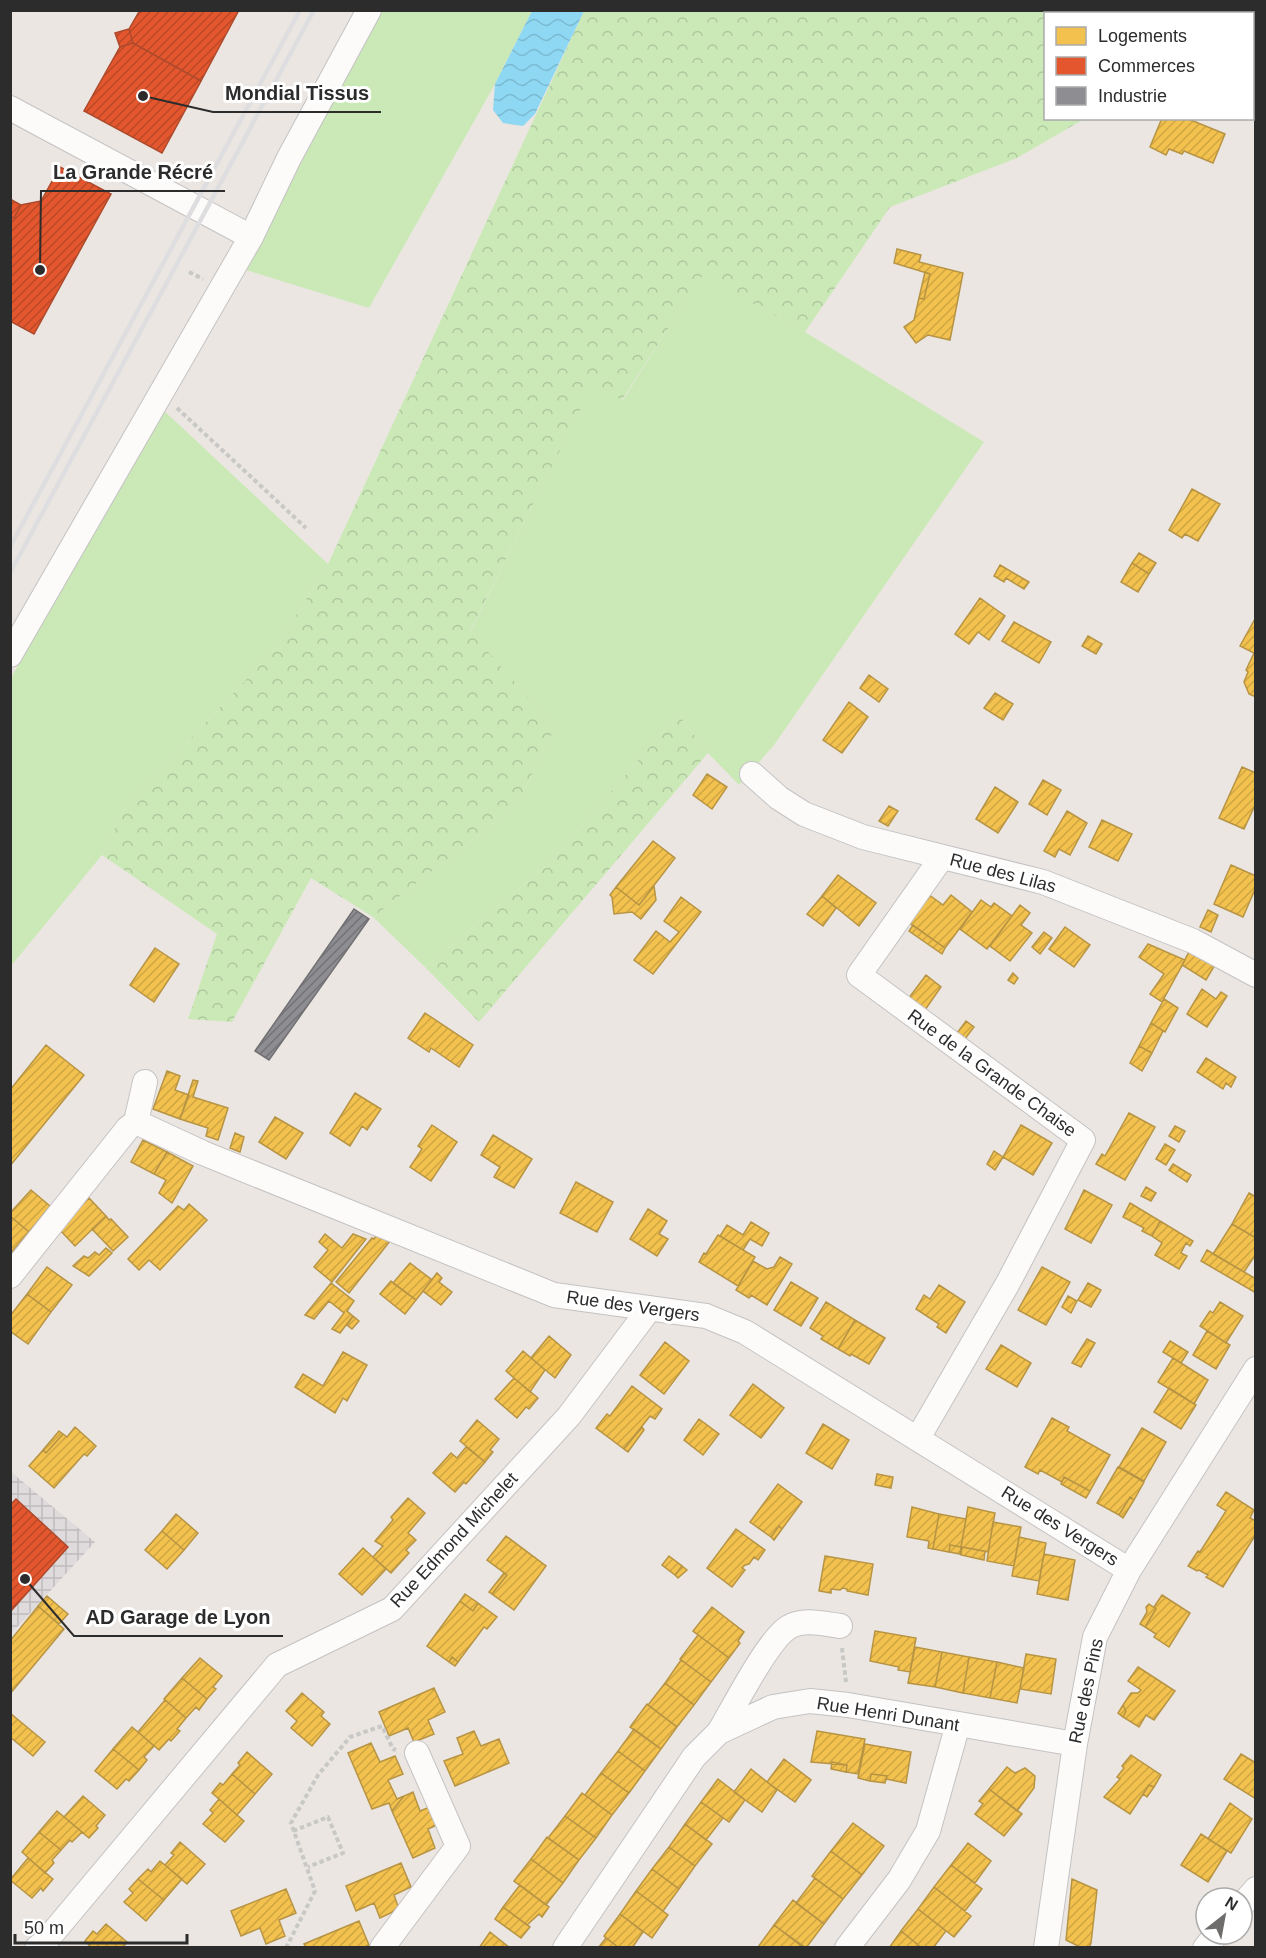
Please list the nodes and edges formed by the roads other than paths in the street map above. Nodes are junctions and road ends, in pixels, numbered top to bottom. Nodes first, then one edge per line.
1 (369, 10) edge
2 (10, 108) edge
3 (251, 237) junction
4 (10, 655) edge
5 (752, 774) dead end
6 (942, 857) junction
7 (1256, 975) edge
8 (145, 1082) dead end
9 (136, 1122) junction
10 (10, 1276) edge
11 (650, 1308) junction
12 (1256, 1369) edge
13 (918, 1438) junction
14 (1129, 1570) junction
15 (840, 1626) road end
16 (958, 1724) junction
17 (719, 1732) junction
18 (1075, 1744) junction
19 (417, 1753) road end
20 (37, 1947) edge
21 (382, 1947) edge
22 (565, 1947) edge
23 (847, 1947) edge
24 (1046, 1947) edge

1 - 3 street
2 - 3 street
3 - 4 street
5 - 6 street, Rue des Lilas
6 - 7 street, Rue des Lilas
6 - 13 street, Rue de la Grande Chaise
8 - 9 street
9 - 10 street
9 - 11 street, Rue des Vergers
11 - 13 street, Rue des Vergers
11 - 20 street, Rue Edmond Michelet
12 - 14 street, Rue des Pins
13 - 14 street, Rue des Vergers
14 - 18 street, Rue des Pins
15 - 17 street
16 - 17 street, Rue Henri Dunant
16 - 18 street, Rue Henri Dunant
16 - 23 street
17 - 22 street, Rue Henri Dunant
18 - 24 street, Rue des Pins
19 - 21 street

